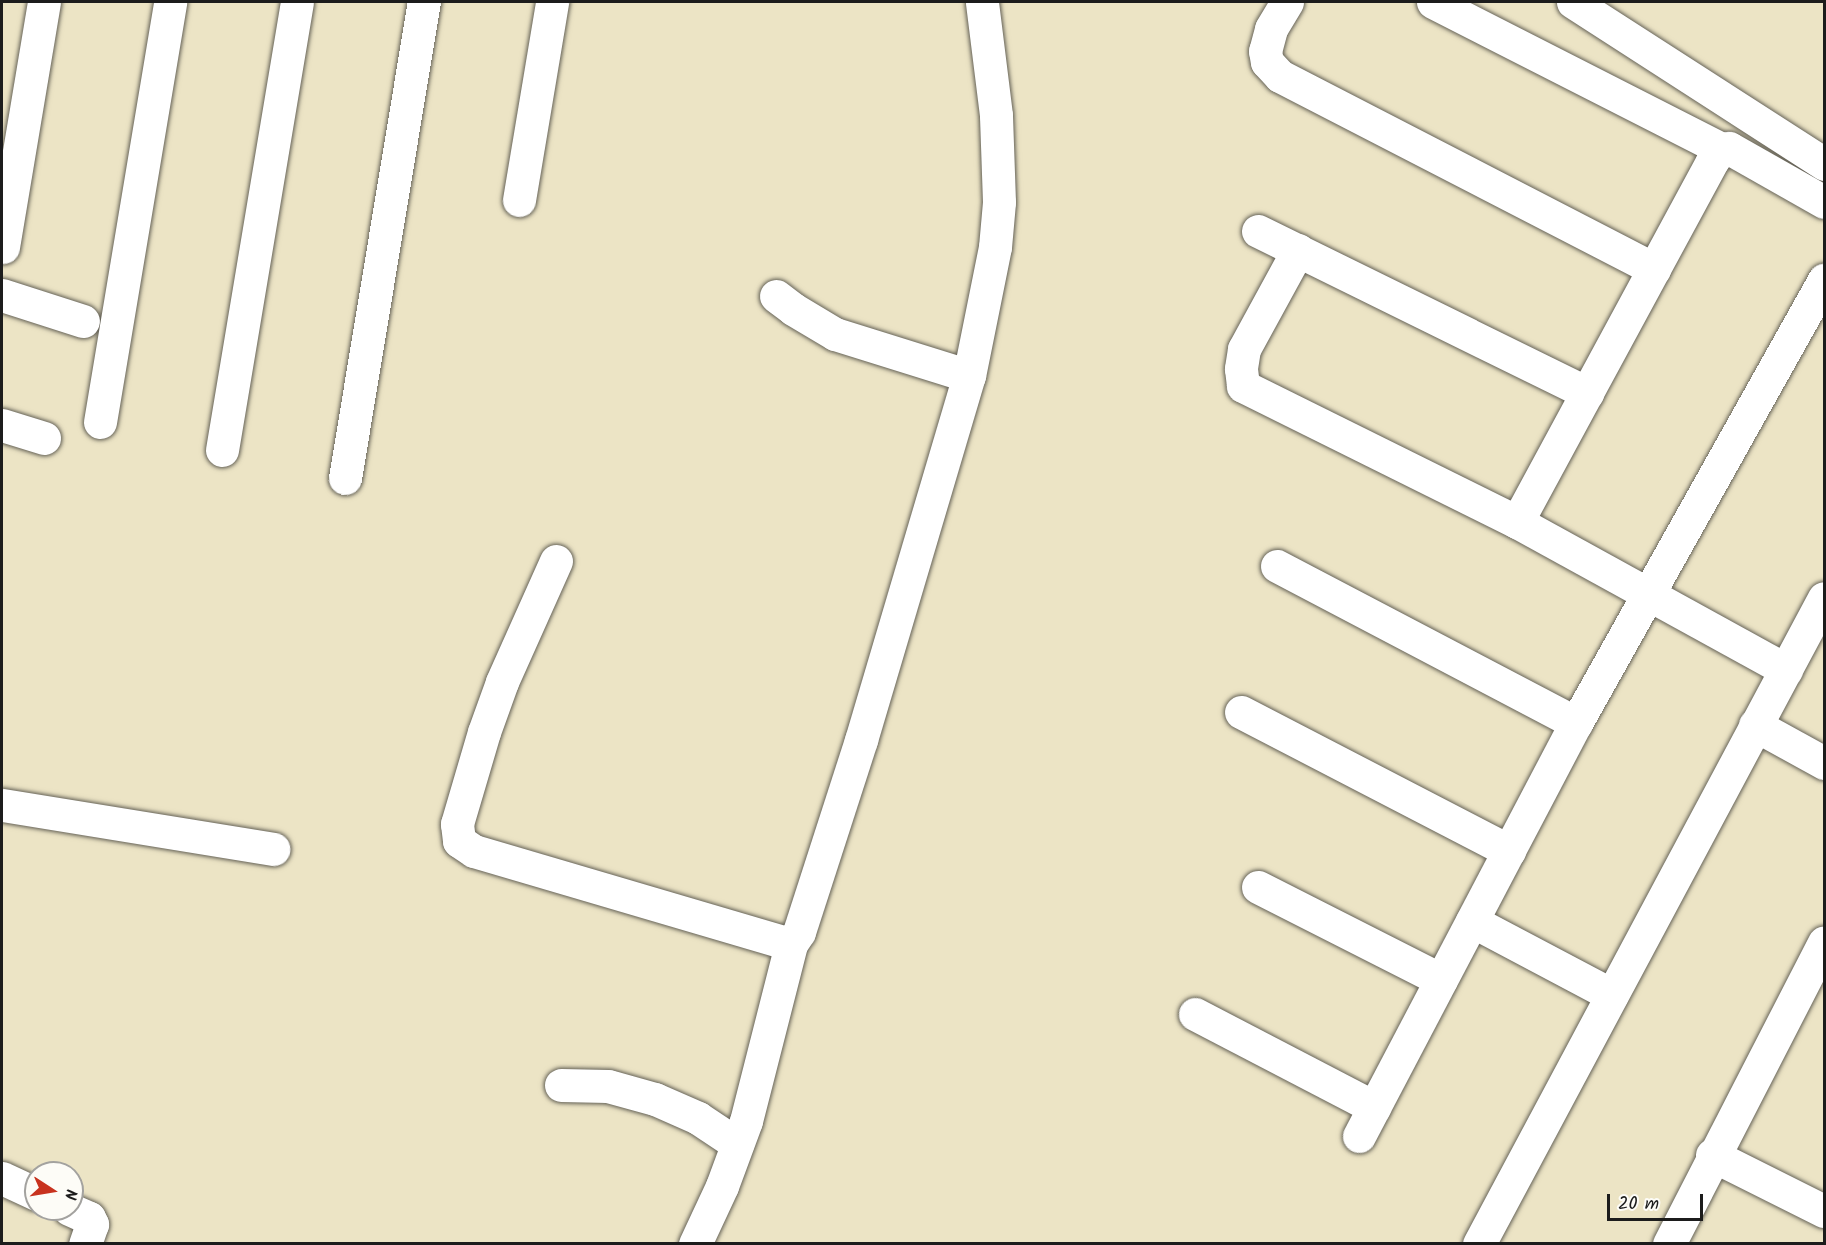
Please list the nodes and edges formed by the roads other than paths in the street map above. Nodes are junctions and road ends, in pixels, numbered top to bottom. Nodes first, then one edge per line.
1 (44, 2) edge
2 (170, 2) edge
3 (297, 2) edge
4 (424, 2) edge
5 (552, 2) edge
6 (982, 2) edge
7 (1287, 2) edge
8 (1433, 2) edge
9 (1573, 2) edge
10 (1721, 149) junction
11 (1824, 164) edge
12 (519, 200) dead end
13 (1824, 202) edge
14 (1258, 231) dead end
15 (3, 248) dead end
16 (1298, 250) junction
17 (1654, 269) junction
18 (1824, 280) edge
19 (2, 296) edge
20 (776, 296) dead end
21 (83, 321) dead end
22 (969, 376) junction
23 (1587, 393) junction
24 (100, 422) dead end
25 (2, 425) edge
26 (44, 438) dead end
27 (222, 450) dead end
28 (345, 478) dead end
29 (1517, 522) junction
30 (556, 561) dead end
31 (1277, 566) dead end
32 (1649, 595) junction
33 (1824, 598) edge
34 (1786, 670) junction
35 (1241, 712) dead end
36 (1576, 723) junction
37 (1755, 725) junction
38 (1824, 763) edge
39 (2, 805) edge
40 (273, 849) dead end
41 (1509, 851) junction
42 (1258, 886) dead end
43 (1472, 921) junction
44 (791, 944) junction
45 (1824, 944) edge
46 (1441, 980) junction
47 (1612, 995) junction
48 (1195, 1014) dead end
49 (561, 1085) dead end
50 (1374, 1107) junction
51 (1359, 1136) dead end
52 (736, 1144) junction
53 (1712, 1155) junction
54 (2, 1178) edge
55 (24, 1188) edge
56 (1824, 1211) edge
57 (84, 1216) edge
58 (85, 1244) edge
59 (695, 1244) edge
60 (1479, 1244) edge
61 (1669, 1244) edge

1 - 15 street
2 - 24 street
3 - 27 street
4 - 28 street
5 - 12 street
6 - 22 street
7 - 17 street
8 - 10 street
9 - 11 street
10 - 13 street
10 - 17 street
14 - 16 street
16 - 23 street
16 - 29 street
17 - 23 street
18 - 32 street
19 - 21 street
20 - 22 street
22 - 44 street
23 - 29 street
25 - 26 street
29 - 32 street
30 - 44 street
31 - 36 street
32 - 34 street
32 - 36 street
33 - 34 street
34 - 37 street
35 - 41 street
36 - 41 street
37 - 38 street
37 - 47 street
39 - 40 street
41 - 43 street
42 - 46 street
43 - 46 street
43 - 47 street
44 - 52 street
45 - 53 street
46 - 50 street
47 - 60 street
48 - 50 street
49 - 52 street
50 - 51 street
52 - 59 street
53 - 56 street
53 - 61 street
54 - 55 street
57 - 58 street

